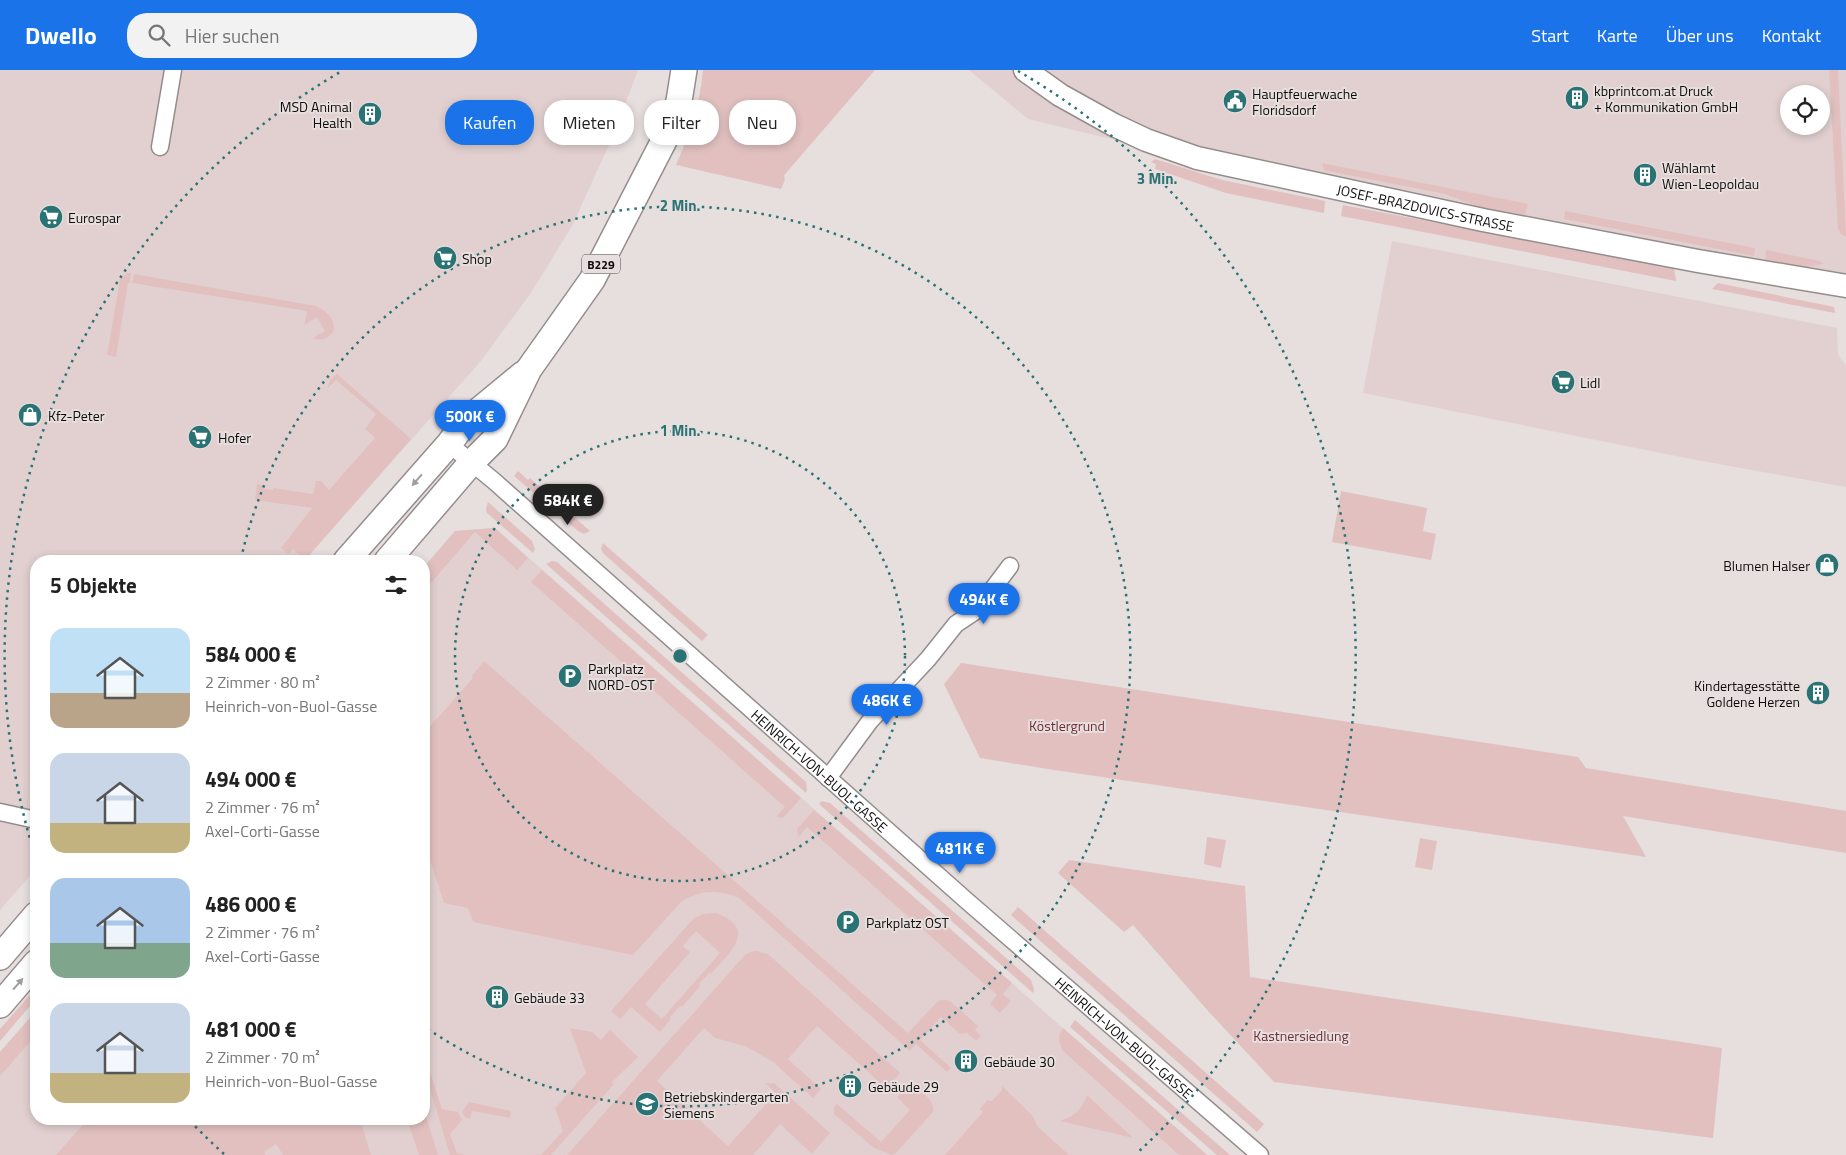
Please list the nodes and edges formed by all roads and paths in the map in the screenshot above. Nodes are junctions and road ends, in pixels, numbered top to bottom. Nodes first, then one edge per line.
1 (174, 70) edge
2 (684, 70) edge
3 (1025, 70) edge
4 (160, 147) dead end
5 (1846, 286) edge
6 (529, 370) junction
7 (449, 444) junction
8 (471, 463) junction
9 (351, 555) edge
10 (392, 555) edge
11 (1010, 566) dead end
12 (828, 778) junction
13 (0, 812) edge
14 (30, 819) edge
15 (30, 922) edge
16 (0, 957) edge
17 (30, 970) edge
18 (0, 1005) edge
19 (1260, 1155) edge

1 - 4 street
2 - 6 main road, B229
3 - 5 street, JOSEF-BRAZDOVICS-STRASSE
6 - 7 main road, B229
6 - 8 main road, B229
7 - 8 street, HEINRICH-VON-BUOL-GASSE
7 -> 9 main road, B229
8 - 10 main road, B229
8 - 12 street, HEINRICH-VON-BUOL-GASSE
11 - 12 street
12 - 19 street, HEINRICH-VON-BUOL-GASSE
13 - 14 street
15 - 16 main road
18 -> 17 main road

